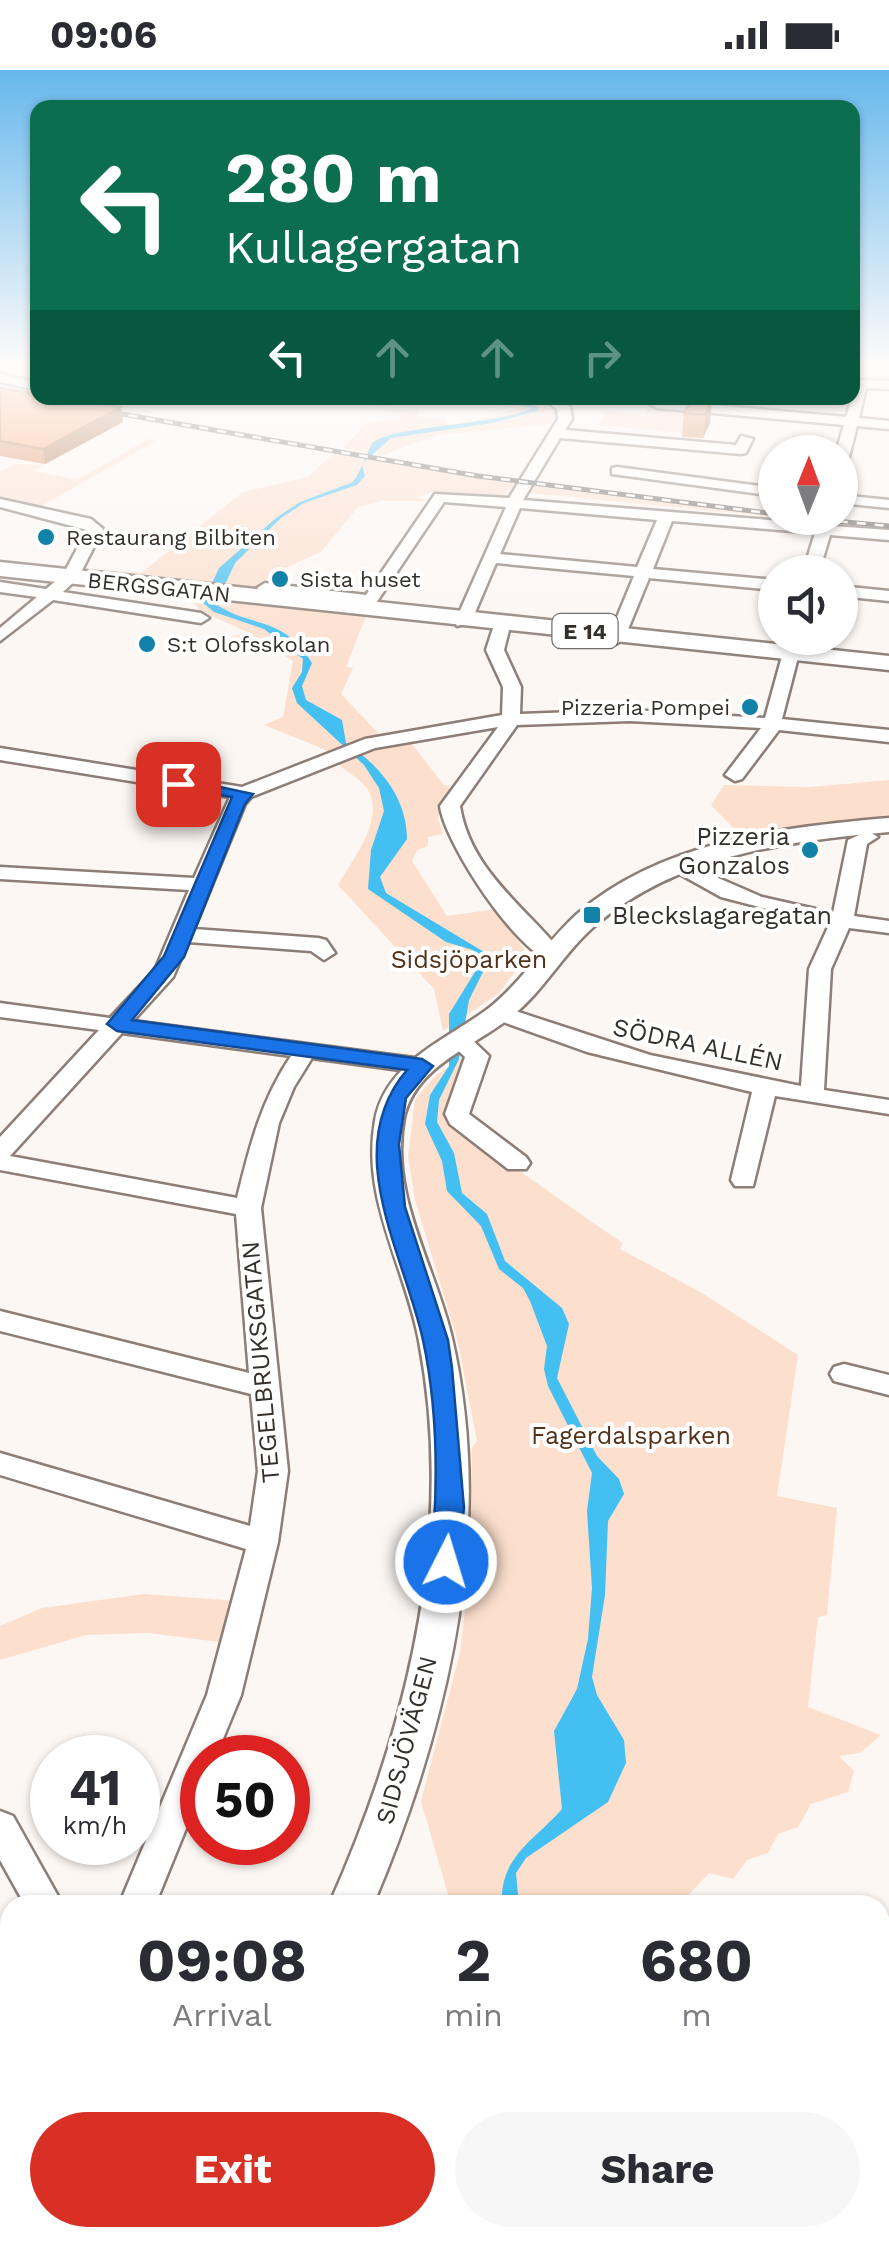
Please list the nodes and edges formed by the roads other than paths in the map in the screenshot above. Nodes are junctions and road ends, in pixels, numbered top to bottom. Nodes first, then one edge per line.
1 (539, 464) edge
2 (617, 471) dead end
3 (758, 490) edge
4 (515, 500) junction
5 (858, 501) edge
6 (0, 503) edge
7 (889, 504) edge
8 (668, 514) junction
9 (758, 519) edge
10 (858, 529) edge
11 (889, 535) edge
12 (490, 558) junction
13 (0, 569) edge
14 (642, 573) junction
15 (758, 583) edge
16 (62, 586) junction
17 (0, 587) edge
18 (858, 593) edge
19 (889, 596) edge
20 (374, 605) junction
21 (201, 618) dead end
22 (464, 620) junction
23 (502, 624) junction
24 (0, 636) edge
25 (617, 636) junction
26 (758, 646) edge
27 (790, 655) edge
28 (826, 655) edge
29 (889, 666) edge
30 (509, 720) junction
31 (772, 723) junction
32 (889, 736) edge
33 (0, 754) edge
34 (735, 775) dead end
35 (244, 794) junction
36 (876, 832) edge
37 (679, 868) junction
38 (0, 873) edge
39 (204, 885) junction
40 (841, 922) junction
41 (889, 927) edge
42 (182, 935) junction
43 (324, 953) dead end
44 (554, 956) junction
45 (0, 1010) edge
46 (493, 1018) junction
47 (117, 1024) junction
48 (307, 1049) junction
49 (447, 1052) junction
50 (764, 1089) junction
51 (812, 1096) junction
52 (889, 1107) edge
53 (0, 1152) edge
54 (0, 1162) edge
55 (517, 1164) dead end
56 (744, 1180) dead end
57 (248, 1208) junction
58 (0, 1321) edge
59 (844, 1374) dead end
60 (889, 1385) edge
61 (266, 1387) junction
62 (0, 1464) edge
63 (263, 1542) junction
64 (0, 1827) edge
65 (39, 1895) edge
66 (142, 1895) edge
67 (355, 1895) edge

1 - 4 street
2 - 3 street
4 - 8 street
4 - 12 street
4 - 20 street
5 - 7 street
6 - 16 street
8 - 9 street
8 - 14 street
10 - 11 street
12 - 14 street
12 - 22 street
13 - 16 highway, BERGSGATAN / E 14
14 - 15 street
14 - 25 street
16 - 17 street
16 - 20 highway, BERGSGATAN / E 14
16 - 21 street
16 - 24 street
18 - 19 street
20 - 22 highway, BERGSGATAN / E 14
22 - 23 highway, BERGSGATAN / E 14
23 - 25 highway, BERGSGATAN / E 14
23 - 30 street
25 - 26 highway, BERGSGATAN / E 14
27 - 31 street
28 - 29 highway, BERGSGATAN / E 14
30 - 31 street
30 - 35 street
30 - 44 street
31 - 32 street
31 - 34 street
33 - 35 street
35 - 39 street
36 - 37 main road
36 - 40 street
37 - 40 street
37 - 44 main road
38 - 39 street
39 - 42 street
40 - 41 street
40 - 51 street
42 - 43 street
42 - 47 street
44 - 46 main road
45 - 47 street
46 - 49 main road
46 - 50 street, SÖDRA ALLÉN
47 - 48 street
47 - 53 street
48 - 49 street
48 - 57 street, TEGELBRUKSGATAN
49 - 55 street
49 - 67 main road, SIDSJÖVÄGEN
50 - 51 street, SÖDRA ALLÉN
50 - 56 street
51 - 52 street, SÖDRA ALLÉN
54 - 57 street
57 - 61 street, TEGELBRUKSGATAN
58 - 61 street
59 - 60 street
61 - 63 street, TEGELBRUKSGATAN
62 - 63 street
63 - 66 street, TEGELBRUKSGATAN
64 - 65 street

